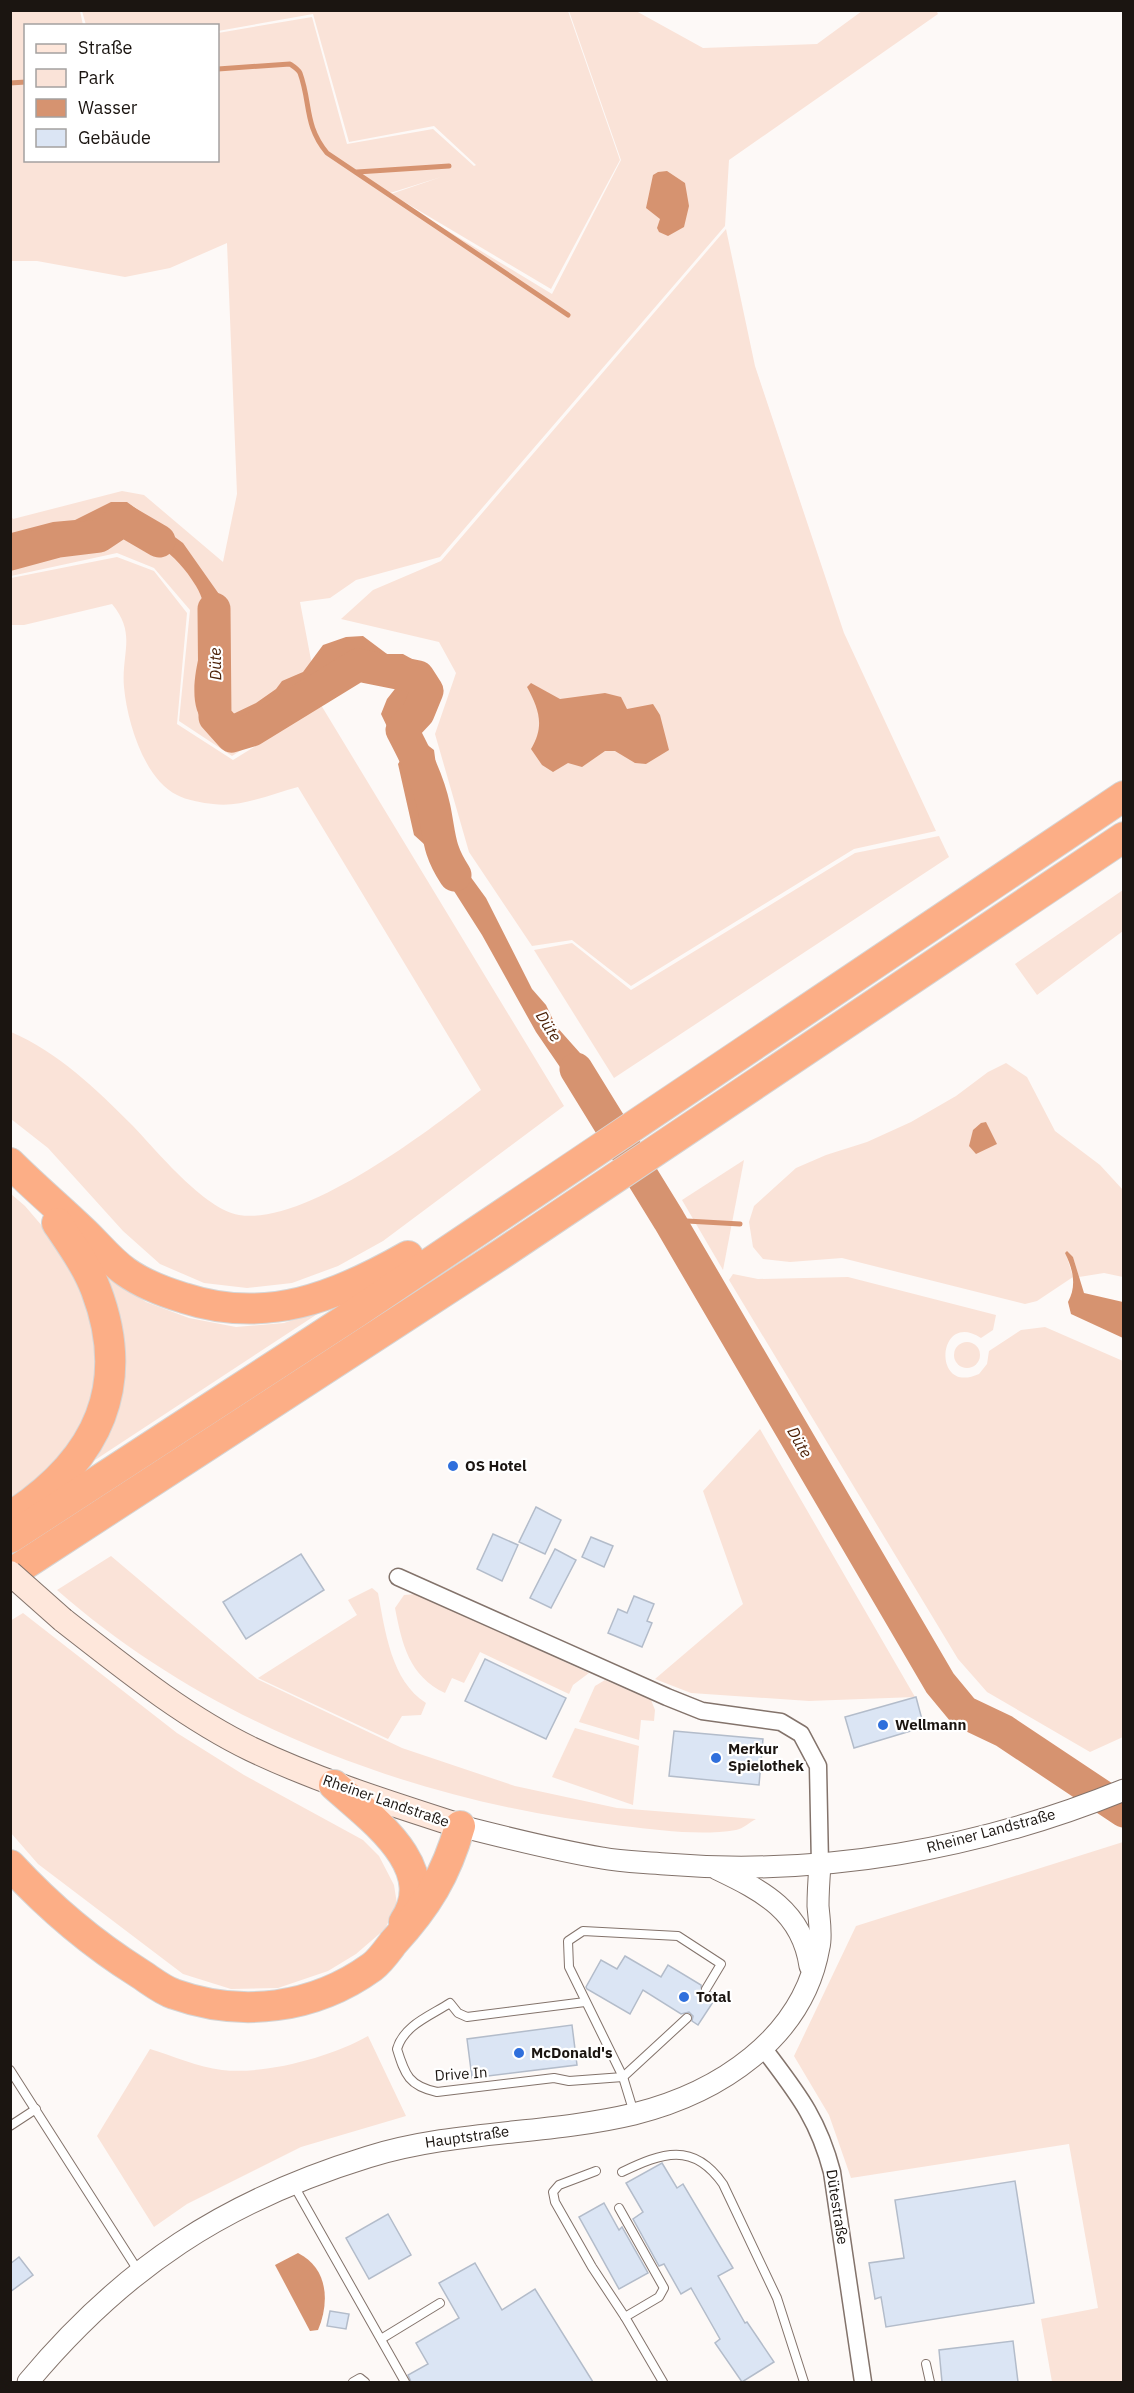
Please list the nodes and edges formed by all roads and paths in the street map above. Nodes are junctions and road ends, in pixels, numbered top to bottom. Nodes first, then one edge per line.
1 (1124, 796) edge
2 (1124, 837) edge
3 (10, 1163) edge
4 (34, 1187) junction
5 (480, 1229) junction
6 (142, 1490) junction
7 (10, 1517) edge
8 (10, 1538) edge
9 (10, 1574) edge
10 (398, 1577) dead end
11 (10, 1597) edge
12 (334, 1785) junction
13 (1123, 1790) edge
14 (460, 1826) junction
15 (820, 1864) junction
16 (10, 1865) edge
17 (713, 1868) junction
18 (22, 1884) edge
19 (373, 1966) junction
20 (706, 1989) dead end
21 (804, 1996) junction
22 (585, 2002) junction
23 (687, 2018) dead end
24 (765, 2049) junction
25 (10, 2070) edge
26 (623, 2077) junction
27 (36, 2109) junction
28 (634, 2114) junction
29 (10, 2126) edge
30 (596, 2171) dead end
31 (622, 2172) dead end
32 (293, 2184) junction
33 (619, 2208) dead end
34 (139, 2272) junction
35 (440, 2303) dead end
36 (625, 2317) junction
37 (381, 2339) junction
38 (926, 2364) dead end
39 (28, 2382) edge
40 (353, 2382) edge
41 (365, 2382) edge
42 (405, 2382) edge
43 (663, 2382) edge
44 (804, 2382) edge
45 (861, 2382) edge
46 (930, 2382) edge

1 - 5 highway
2 - 6 highway
3 - 4 highway
4 - 5 highway
4 - 7 highway
5 - 8 highway
6 - 9 highway
6 - 11 highway
9 - 12 main road, Rheiner Landstraße, bridge
10 - 15 street
12 - 14 main road, Rheiner Landstraße
12 - 19 highway
13 - 15 street, Rheiner Landstraße
14 - 17 street, Rheiner Landstraße
14 - 19 highway
15 - 17 street, Rheiner Landstraße
15 - 21 street, Hauptstraße
16 - 18 highway
17 - 21 street
18 - 19 highway
20 - 22 lane
21 - 24 street, Hauptstraße
22 - 26 lane
22 - 26 lane, Drive In
23 - 26 lane
24 - 28 street, Hauptstraße
24 - 45 street, Dütestraße
25 - 27 lane
26 - 28 lane
27 - 29 lane
27 - 34 lane
28 - 32 street, Hauptstraße
30 - 36 lane
31 - 44 lane
32 - 34 street, Hauptstraße
32 - 37 lane
33 - 36 lane
34 - 39 street, Hauptstraße
35 - 37 lane
36 - 43 lane
37 - 42 lane
38 - 46 lane
40 - 41 lane

